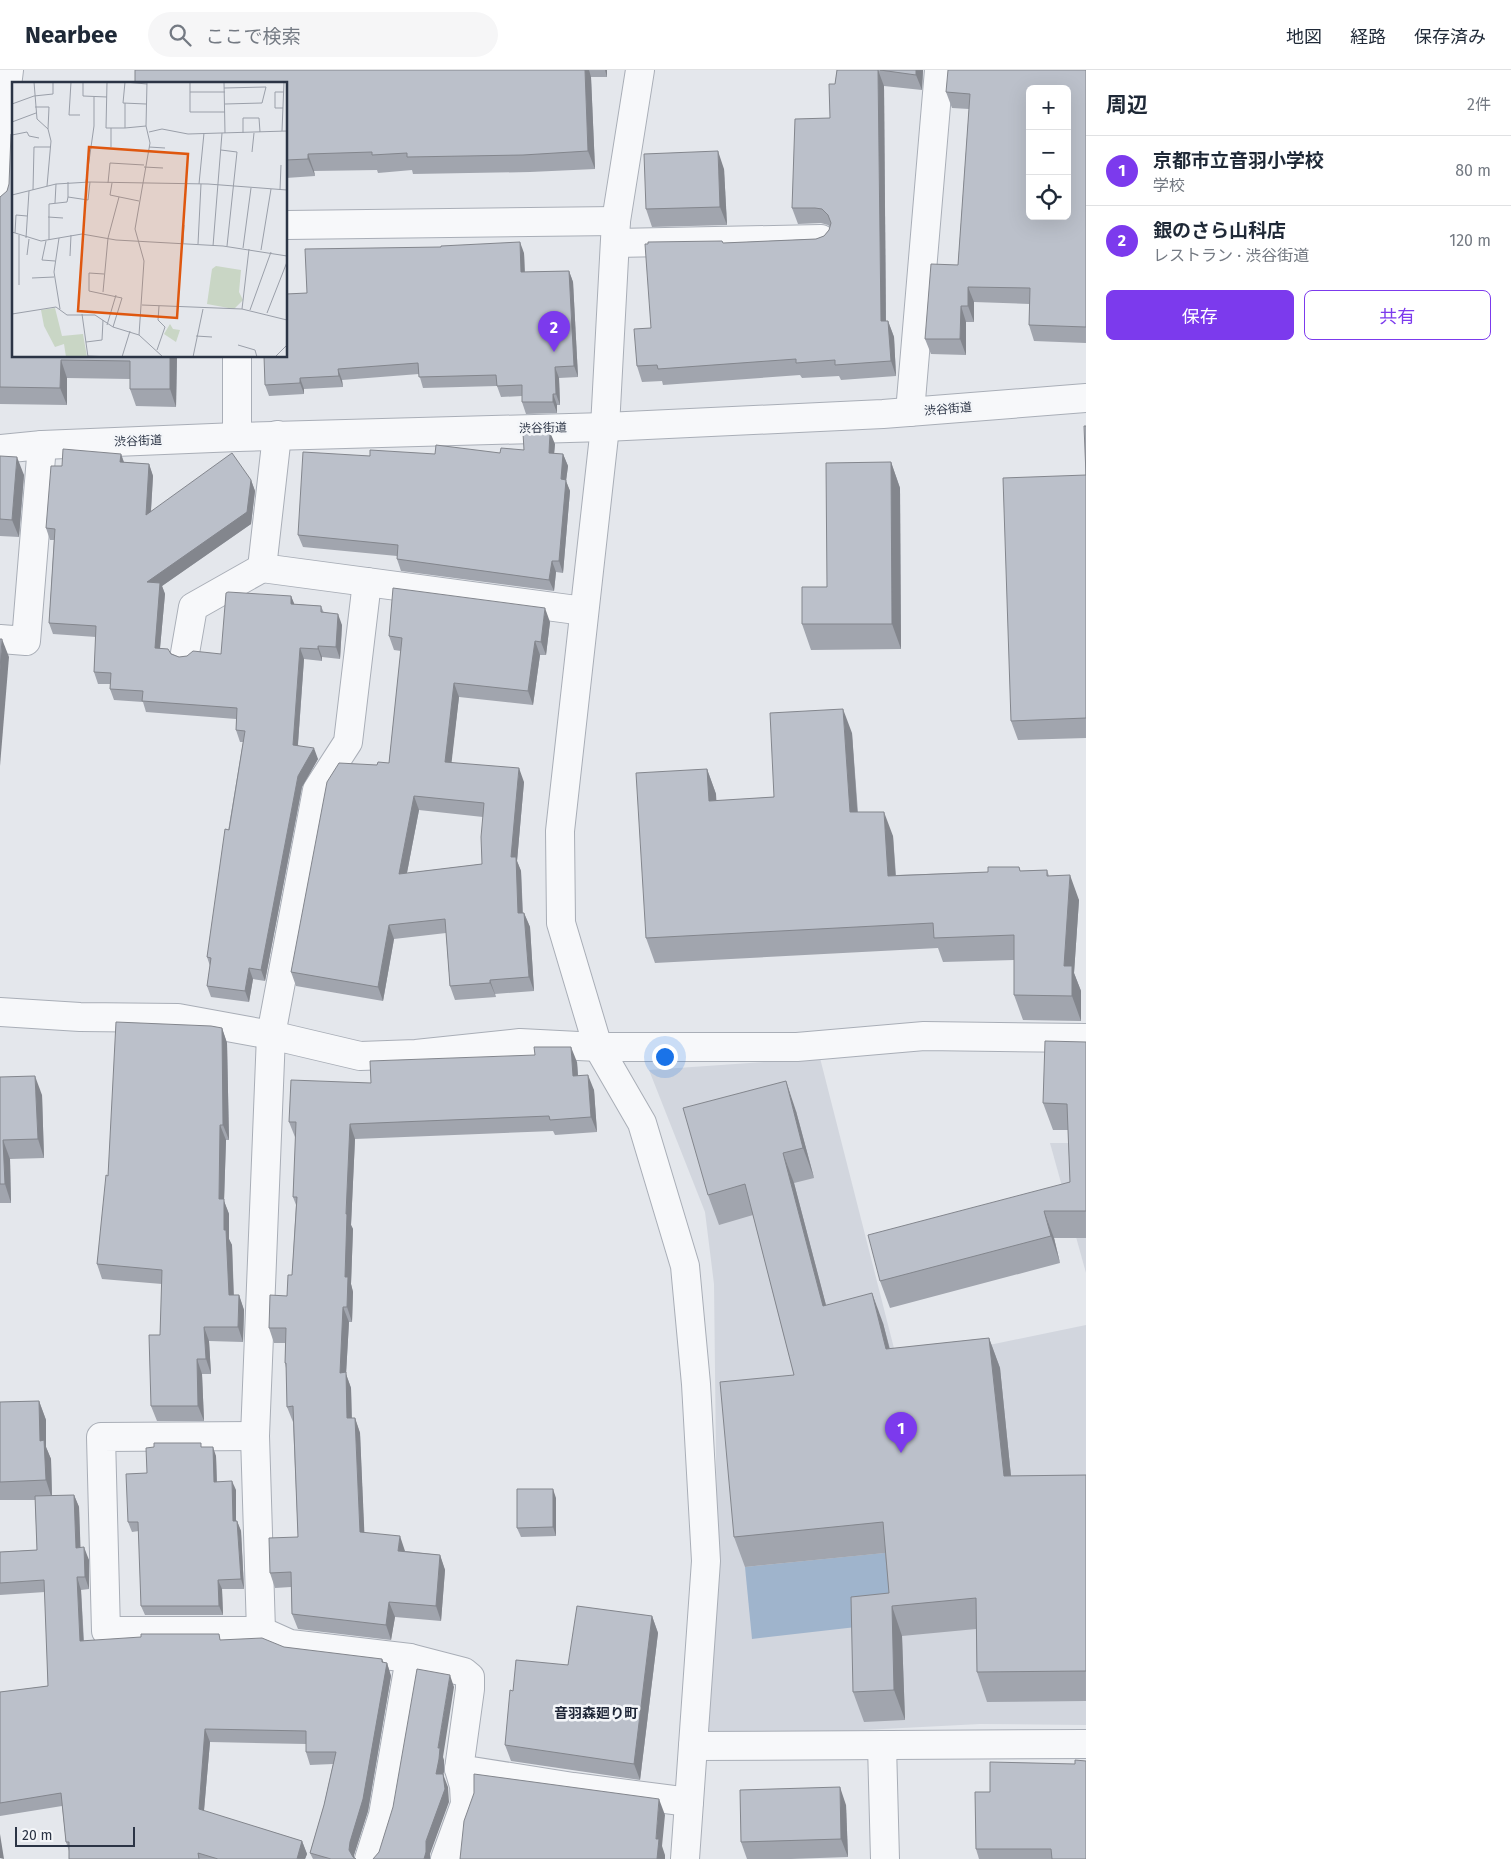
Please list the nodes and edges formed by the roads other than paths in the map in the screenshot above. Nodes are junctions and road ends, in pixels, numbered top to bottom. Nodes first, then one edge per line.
1 (9, 70) edge
2 (640, 70) edge
3 (939, 70) edge
4 (0, 201) edge
5 (288, 225) edge
6 (616, 232) junction
7 (821, 239) edge
8 (237, 358) edge
9 (1086, 398) edge
10 (910, 412) junction
11 (605, 427) junction
12 (277, 435) junction
13 (237, 436) junction
14 (42, 445) junction
15 (0, 449) edge
16 (262, 568) junction
17 (367, 582) junction
18 (584, 611) junction
19 (0, 639) edge
20 (185, 653) dead end
21 (0, 1012) edge
22 (271, 1035) junction
23 (1086, 1038) edge
24 (598, 1047) junction
25 (255, 1436) junction
26 (261, 1631) junction
27 (410, 1658) junction
28 (1086, 1744) edge
29 (882, 1745) junction
30 (693, 1746) junction
31 (459, 1768) junction
32 (689, 1802) junction
33 (369, 1859) edge
34 (446, 1859) edge
35 (685, 1859) edge
36 (885, 1859) edge

1 - 4 street
2 - 6 street
3 - 10 street
5 - 6 street
6 - 7 street
6 - 11 street
8 - 13 street
9 - 10 street, 渋谷街道
10 - 11 street, 渋谷街道
11 - 12 street, 渋谷街道
11 - 18 street
12 - 13 street, 渋谷街道
12 - 16 street
13 - 14 street, 渋谷街道
14 - 15 street, 渋谷街道
14 - 19 street
16 - 17 street
16 - 20 street
17 - 18 street
17 - 22 street
18 - 24 street
21 - 22 street
22 - 24 street
22 - 25 street
23 - 24 street
24 - 30 street
25 - 26 street
25 - 26 street
26 - 27 street
27 - 31 street
27 - 33 street
28 - 29 street
29 - 30 street
29 - 36 street
30 - 32 street
31 - 32 street
31 - 34 street
32 - 35 street

